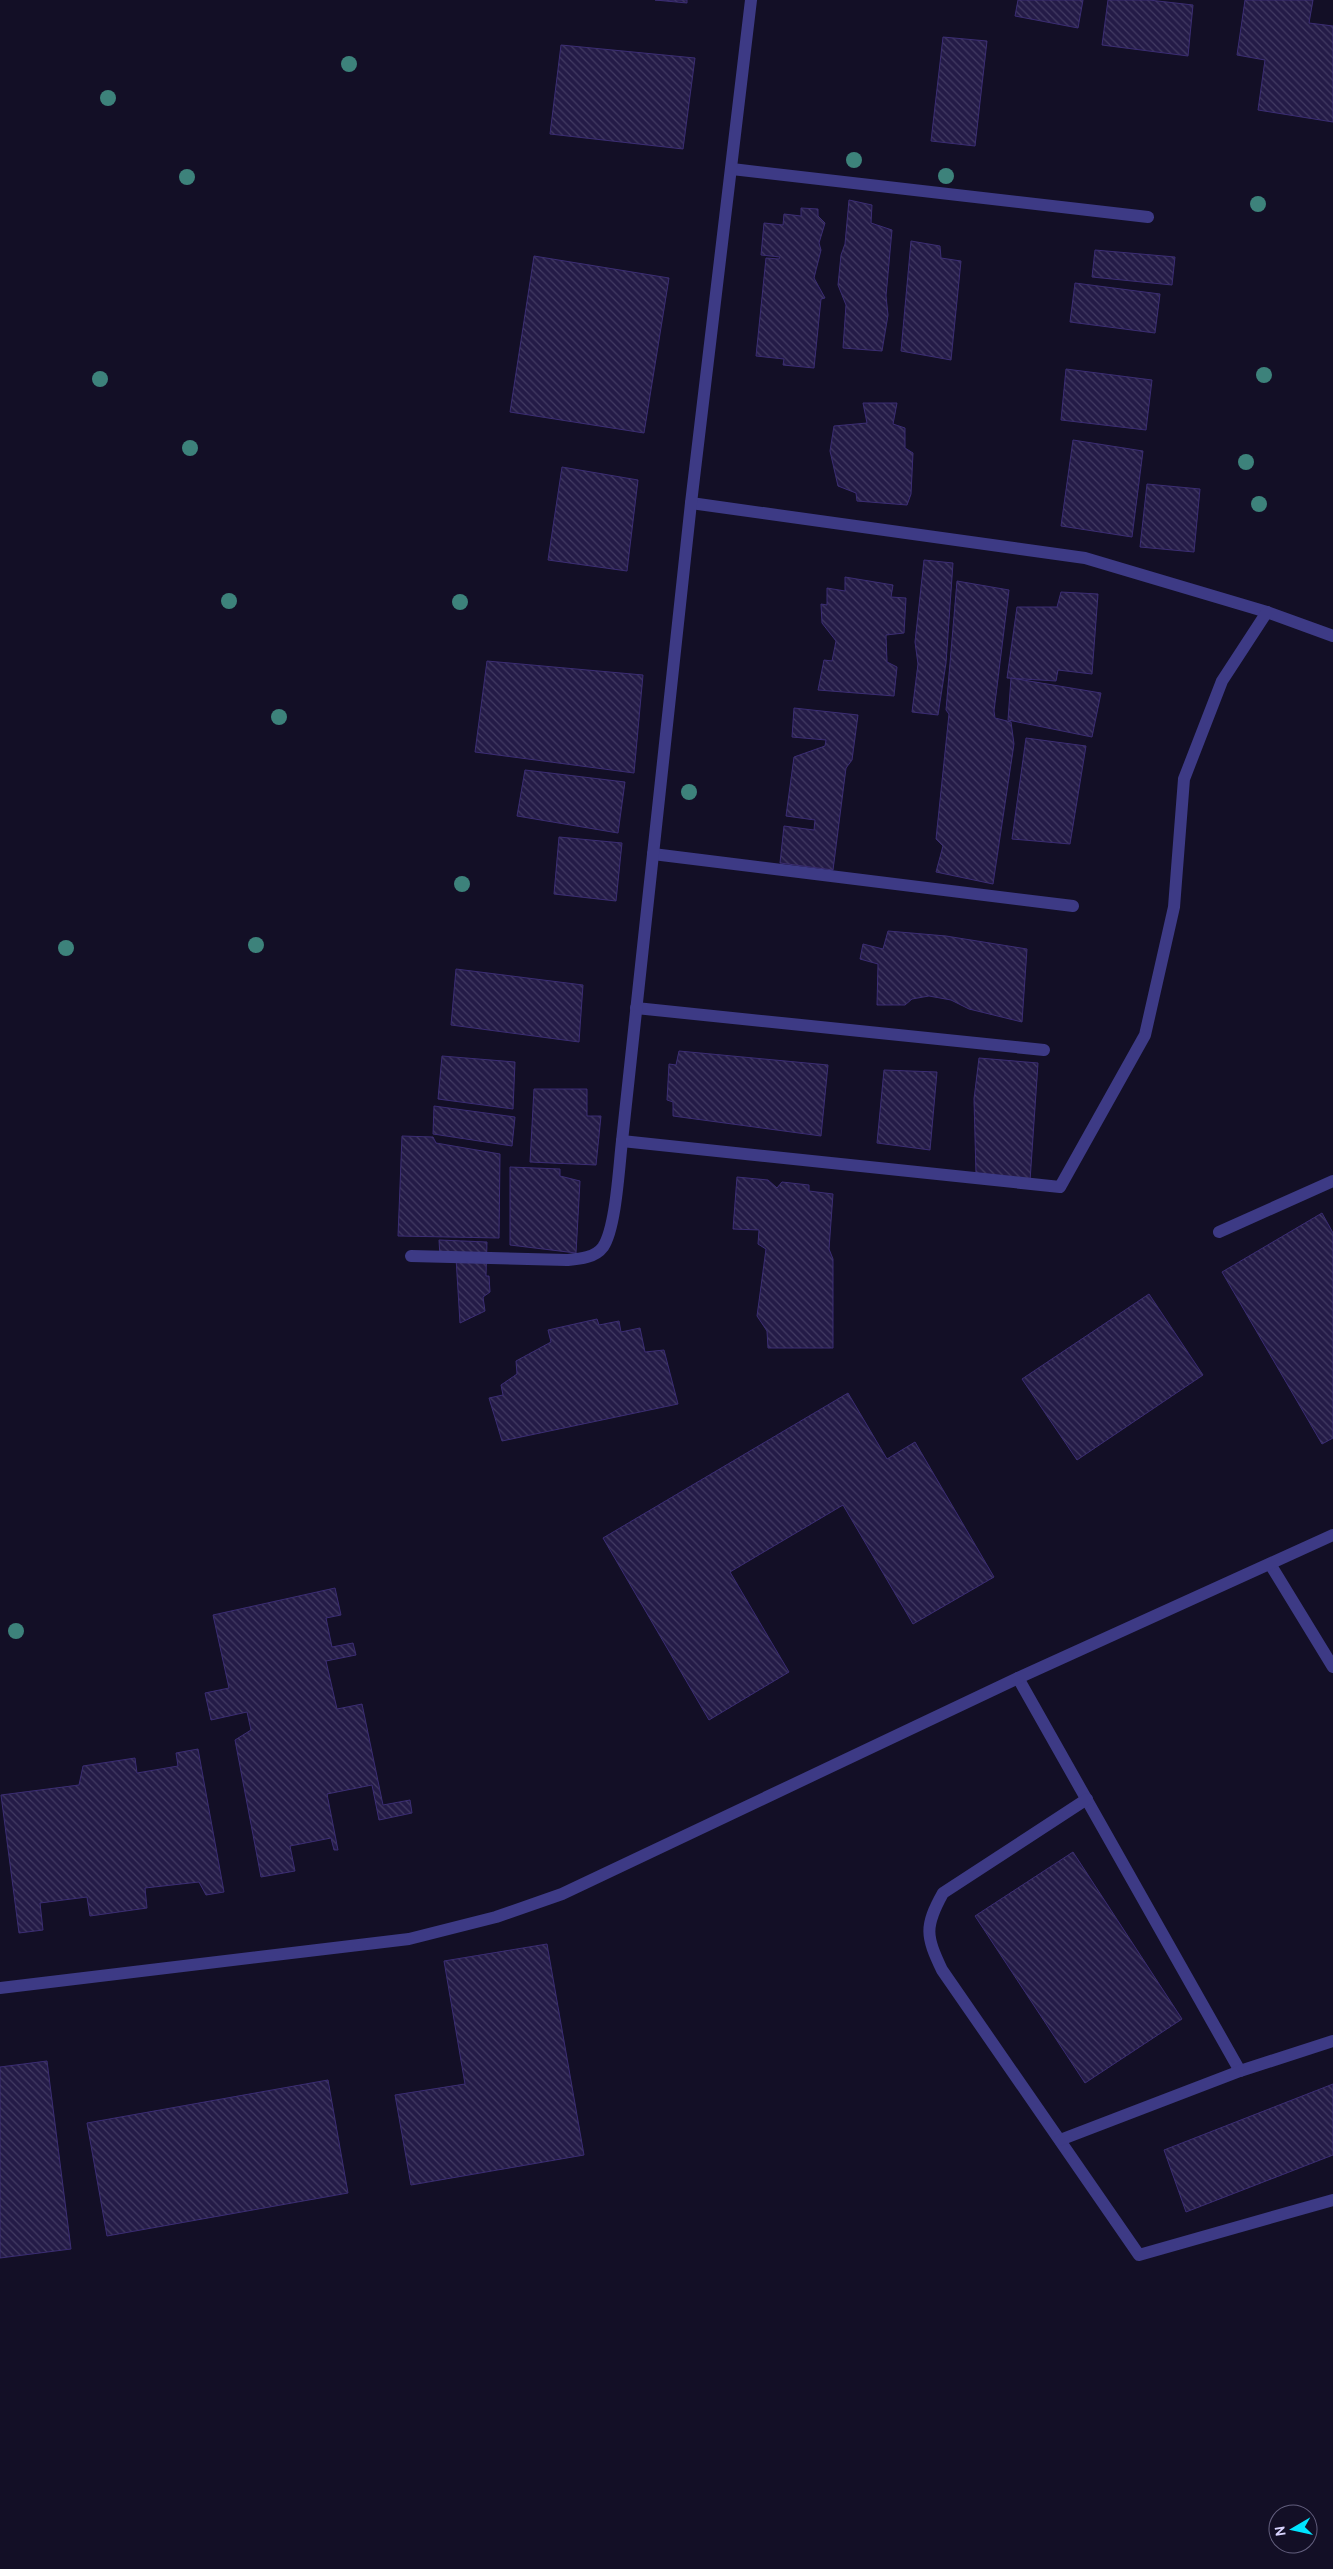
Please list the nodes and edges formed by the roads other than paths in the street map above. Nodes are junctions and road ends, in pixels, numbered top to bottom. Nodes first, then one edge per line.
1 (751, 0) edge
2 (732, 169) junction
3 (1148, 217) dead end
4 (691, 503) junction
5 (1267, 612) junction
6 (1333, 636) edge
7 (653, 854) junction
8 (1073, 906) dead end
9 (636, 1008) junction
10 (1044, 1050) dead end
11 (622, 1141) junction
12 (1333, 1181) edge
13 (1219, 1232) dead end
14 (411, 1256) dead end
15 (1333, 1535) edge
16 (1270, 1564) junction
17 (1333, 1667) edge
18 (1018, 1678) junction
19 (1087, 1799) junction
20 (0, 1988) edge
21 (1333, 2042) edge
22 (1240, 2071) junction
23 (1060, 2140) junction
24 (1333, 2200) edge

1 - 2 street
2 - 3 street
2 - 4 street
4 - 5 street
4 - 7 street
5 - 6 street
5 - 11 street
7 - 8 street
7 - 9 street
9 - 10 street
9 - 11 street
11 - 14 street
12 - 13 street
15 - 16 street
16 - 17 street
16 - 18 street
18 - 19 street
18 - 20 street
19 - 22 street
19 - 23 street
21 - 22 street
22 - 23 street
23 - 24 street

